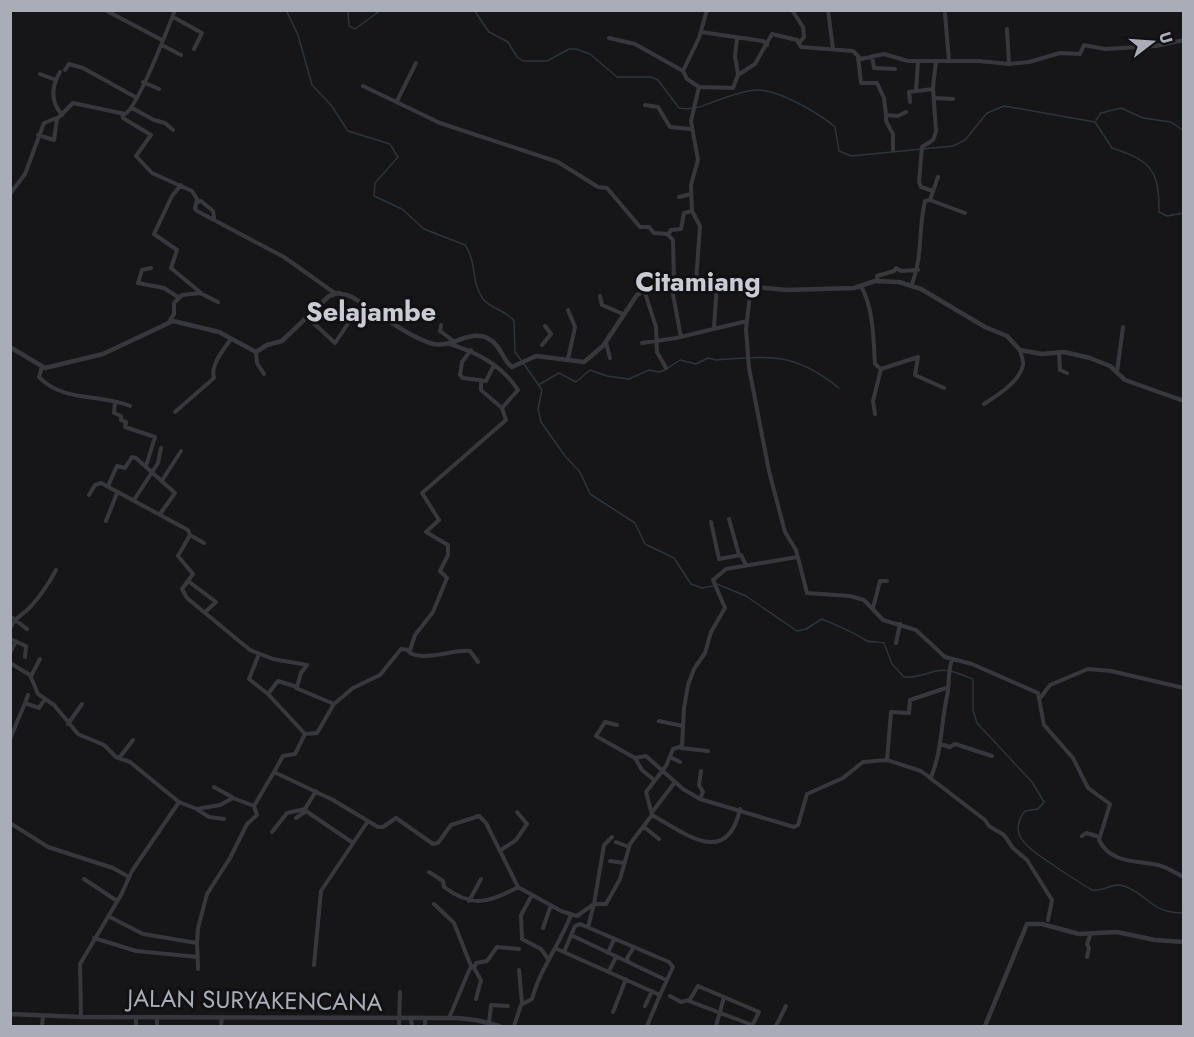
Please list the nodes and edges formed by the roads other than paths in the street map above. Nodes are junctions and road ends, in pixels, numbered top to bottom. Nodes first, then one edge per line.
1 (105, 10) edge
2 (175, 10) edge
3 (706, 10) edge
4 (792, 10) edge
5 (828, 10) edge
6 (945, 14) dead end
7 (173, 16) junction
8 (1007, 29) dead end
9 (701, 32) junction
10 (609, 38) dead end
11 (737, 38) junction
12 (1184, 40) edge
13 (162, 42) junction
14 (798, 43) junction
15 (767, 45) junction
16 (194, 49) dead end
17 (833, 49) junction
18 (182, 55) dead end
19 (872, 56) junction
20 (858, 57) junction
21 (918, 61) junction
22 (936, 61) junction
23 (949, 61) junction
24 (416, 63) dead end
25 (1009, 64) junction
26 (895, 69) dead end
27 (683, 71) junction
28 (40, 74) dead end
29 (738, 75) junction
30 (56, 80) junction
31 (143, 82) junction
32 (363, 86) dead end
33 (699, 87) junction
34 (159, 89) dead end
35 (933, 89) junction
36 (916, 91) junction
37 (137, 98) junction
38 (934, 98) junction
39 (953, 99) dead end
40 (397, 101) junction
41 (910, 102) dead end
42 (645, 105) dead end
43 (132, 108) junction
44 (906, 112) dead end
45 (122, 113) junction
46 (62, 115) junction
47 (886, 115) junction
48 (57, 118) junction
49 (691, 129) junction
50 (173, 130) dead end
51 (38, 135) junction
52 (893, 150) dead end
53 (938, 177) dead end
54 (181, 185) junction
55 (933, 191) junction
56 (10, 194) edge
57 (691, 194) junction
58 (679, 197) dead end
59 (930, 200) junction
60 (197, 202) junction
61 (692, 211) junction
62 (965, 213) dead end
63 (214, 218) junction
64 (668, 236) junction
65 (151, 268) dead end
66 (918, 270) junction
67 (878, 281) junction
68 (696, 282) junction
69 (673, 283) junction
70 (717, 284) junction
71 (750, 286) junction
72 (861, 286) junction
73 (910, 288) junction
74 (644, 290) junction
75 (201, 293) junction
76 (336, 294) junction
77 (600, 296) dead end
78 (178, 297) junction
79 (218, 302) dead end
80 (568, 310) dead end
81 (623, 314) junction
82 (307, 317) junction
83 (747, 321) junction
84 (168, 322) junction
85 (349, 322) dead end
86 (441, 325) dead end
87 (545, 326) dead end
88 (1123, 327) dead end
89 (714, 328) junction
90 (681, 337) junction
91 (232, 338) junction
92 (656, 341) junction
93 (454, 342) junction
94 (606, 343) junction
95 (642, 343) dead end
96 (448, 344) junction
97 (542, 345) dead end
98 (10, 347) edge
99 (471, 350) junction
100 (1020, 350) junction
101 (1059, 351) junction
102 (256, 352) junction
103 (610, 358) dead end
104 (568, 359) junction
105 (494, 365) junction
106 (42, 367) junction
107 (666, 368) dead end
108 (881, 369) junction
109 (1117, 372) junction
110 (1067, 373) dead end
111 (264, 374) dead end
112 (481, 380) junction
113 (945, 387) dead end
114 (1184, 401) edge
115 (115, 402) junction
116 (984, 404) dead end
117 (130, 406) dead end
118 (502, 408) junction
119 (175, 412) dead end
120 (875, 414) dead end
121 (161, 448) dead end
122 (181, 451) dead end
123 (146, 466) junction
124 (152, 471) junction
125 (163, 479) junction
126 (108, 486) junction
127 (117, 493) junction
128 (89, 495) dead end
129 (134, 500) junction
130 (160, 514) junction
131 (729, 519) dead end
132 (106, 521) dead end
133 (711, 522) dead end
134 (190, 535) junction
135 (204, 543) dead end
136 (739, 555) junction
137 (797, 558) junction
138 (746, 565) junction
139 (56, 570) dead end
140 (188, 581) junction
141 (887, 581) dead end
142 (873, 608) junction
143 (205, 612) junction
144 (10, 616) edge
145 (17, 619) junction
146 (900, 624) junction
147 (10, 629) edge
148 (27, 630) dead end
149 (13, 640) edge
150 (896, 643) dead end
151 (408, 651) junction
152 (10, 653) edge
153 (259, 654) junction
154 (25, 657) dead end
155 (40, 659) dead end
156 (952, 659) junction
157 (478, 662) dead end
158 (10, 663) edge
159 (31, 676) junction
160 (294, 688) junction
161 (946, 688) junction
162 (1184, 688) edge
163 (268, 694) junction
164 (28, 695) dead end
165 (1041, 697) junction
166 (45, 699) junction
167 (25, 703) junction
168 (82, 704) dead end
169 (334, 704) junction
170 (659, 721) dead end
171 (68, 724) junction
172 (617, 724) dead end
173 (683, 726) junction
174 (305, 734) junction
175 (10, 739) edge
176 (133, 740) dead end
177 (940, 744) junction
178 (681, 748) junction
179 (708, 751) dead end
180 (992, 756) dead end
181 (670, 757) junction
182 (119, 758) junction
183 (635, 758) junction
184 (887, 760) junction
185 (680, 762) dead end
186 (663, 771) junction
187 (701, 771) dead end
188 (274, 772) junction
189 (931, 777) junction
190 (654, 780) junction
191 (675, 782) junction
192 (214, 788) dead end
193 (316, 791) junction
194 (233, 798) junction
195 (700, 799) junction
196 (178, 802) junction
197 (254, 806) junction
198 (197, 809) junction
199 (740, 809) junction
200 (517, 812) dead end
201 (652, 813) junction
202 (296, 818) dead end
203 (224, 819) dead end
204 (368, 820) junction
205 (10, 823) edge
206 (644, 827) junction
207 (272, 832) dead end
208 (1082, 836) dead end
209 (612, 837) dead end
210 (1100, 837) junction
211 (658, 839) dead end
212 (616, 842) dead end
213 (353, 843) junction
214 (629, 847) junction
215 (501, 850) junction
216 (610, 861) dead end
217 (624, 863) junction
218 (429, 872) dead end
219 (129, 877) junction
220 (1184, 877) edge
221 (84, 879) dead end
222 (481, 879) dead end
223 (518, 887) junction
224 (532, 895) junction
225 (117, 901) junction
226 (469, 901) junction
227 (434, 904) dead end
228 (594, 904) junction
229 (551, 905) junction
230 (571, 915) junction
231 (108, 916) junction
232 (1048, 920) dead end
233 (588, 927) junction
234 (543, 928) dead end
235 (1091, 933) junction
236 (571, 935) junction
237 (94, 938) junction
238 (614, 939) junction
239 (1184, 942) edge
240 (197, 943) junction
241 (634, 947) junction
242 (519, 949) dead end
243 (557, 949) junction
244 (564, 952) junction
245 (608, 953) junction
246 (198, 957) junction
247 (616, 957) junction
248 (1087, 957) dead end
249 (549, 960) junction
250 (629, 963) junction
251 (314, 965) dead end
252 (473, 967) junction
253 (198, 969) dead end
254 (519, 970) dead end
255 (609, 970) junction
256 (626, 979) junction
257 (666, 980) junction
258 (652, 991) junction
259 (400, 992) dead end
260 (660, 995) junction
261 (670, 996) dead end
262 (724, 996) junction
263 (476, 999) dead end
264 (689, 1000) junction
265 (522, 1004) junction
266 (508, 1006) dead end
267 (645, 1006) dead end
268 (786, 1006) dead end
269 (612, 1012) dead end
270 (720, 1013) junction
271 (10, 1014) edge
272 (43, 1016) junction
273 (81, 1017) junction
274 (136, 1017) junction
275 (157, 1017) junction
276 (222, 1017) junction
277 (425, 1018) junction
278 (449, 1018) junction
279 (399, 1020) junction
280 (411, 1020) junction
281 (489, 1024) junction
282 (42, 1026) edge
283 (136, 1026) edge
284 (157, 1026) edge
285 (221, 1026) edge
286 (399, 1026) edge
287 (412, 1026) edge
288 (425, 1026) edge
289 (499, 1026) edge
290 (514, 1026) edge
291 (647, 1026) edge
292 (716, 1026) edge
293 (752, 1026) edge
294 (776, 1026) edge
295 (985, 1026) edge

1 - 13 street
2 - 7 street
3 - 9 street
4 - 14 street
5 - 17 street
6 - 23 street
7 - 13 street
7 - 16 street
8 - 25 street
9 - 11 street
9 - 27 street
10 - 27 street
11 - 15 street
11 - 29 street
12 - 25 street
13 - 18 street
13 - 31 street
14 - 15 street
14 - 17 street
15 - 29 street
17 - 20 street
19 - 20 street
19 - 21 street
19 - 26 street
20 - 47 street
21 - 22 street
21 - 36 street
22 - 23 street
22 - 35 street
23 - 25 street
24 - 40 street
27 - 33 street
28 - 30 street
29 - 33 street
30 - 37 street
30 - 46 street
31 - 34 street
31 - 37 street
32 - 40 street
33 - 49 street
35 - 36 street
35 - 38 street
36 - 41 street
37 - 43 street
38 - 39 street
38 - 55 street
40 - 64 street
42 - 49 street
43 - 45 street
43 - 50 street
44 - 47 street
45 - 46 street
45 - 54 street
46 - 48 street
47 - 52 street
48 - 51 street
48 - 51 street
49 - 57 street
51 - 56 street
53 - 55 street
54 - 60 street
54 - 75 street
55 - 59 street
57 - 58 street
57 - 61 street
59 - 62 street
59 - 66 street
60 - 63 street
60 - 63 street
61 - 64 street
61 - 68 street
63 - 76 street
64 - 69 street
65 - 78 street
66 - 67 street
66 - 73 street
67 - 72 street
67 - 73 street
68 - 69 street
68 - 70 street
69 - 74 street
69 - 90 street
70 - 71 street
70 - 89 street
71 - 72 street
71 - 83 street
72 - 108 street
73 - 100 street
74 - 81 street
74 - 92 street
75 - 78 street
75 - 79 street
76 - 82 street
76 - 96 street
77 - 81 street
78 - 84 street
80 - 104 street
81 - 94 street
82 - 85 street
82 - 102 street
83 - 89 street
83 - 137 street
84 - 91 street
84 - 106 street
86 - 93 street
87 - 97 street
88 - 109 street
89 - 90 street
90 - 92 street
91 - 102 street
91 - 119 street
92 - 95 street
92 - 107 street
93 - 96 street
93 - 104 street
94 - 103 street
94 - 104 street
96 - 99 street
98 - 106 street
99 - 105 street
99 - 112 street
100 - 101 street
100 - 116 street
101 - 109 street
101 - 110 street
102 - 111 street
105 - 112 street
105 - 118 street
106 - 115 street
108 - 113 street
108 - 120 street
109 - 114 street
112 - 118 street
115 - 117 street
115 - 123 street
118 - 151 street
121 - 124 street
122 - 125 street
123 - 124 street
123 - 126 street
124 - 125 street
124 - 129 street
125 - 130 street
126 - 127 street
126 - 128 street
127 - 129 street
127 - 132 street
129 - 130 street
130 - 134 street
131 - 136 street
133 - 136 street
134 - 135 street
134 - 140 street
136 - 138 street
137 - 138 street
137 - 142 street
138 - 173 street
139 - 145 street
140 - 143 street
140 - 143 street
141 - 142 street
142 - 146 street
143 - 153 street
144 - 145 street
145 - 147 street
145 - 148 street
146 - 150 street
146 - 156 street
149 - 152 street
149 - 154 street
151 - 157 street
151 - 169 street
153 - 160 street
153 - 163 street
155 - 159 street
156 - 161 street
156 - 165 street
158 - 159 street
159 - 166 street
160 - 163 street
160 - 169 street
161 - 177 street
161 - 184 street
162 - 165 street
163 - 174 street
164 - 167 street
165 - 210 street
166 - 167 street
166 - 171 street
167 - 175 street
168 - 171 street
169 - 174 street
170 - 173 street
171 - 182 street
172 - 183 street
173 - 178 street
174 - 188 street
176 - 182 street
177 - 180 street
177 - 189 street
178 - 179 street
178 - 181 street
181 - 185 street
181 - 186 street
182 - 196 street
183 - 186 street
183 - 190 street
184 - 189 street
184 - 199 street
186 - 190 street
186 - 191 street
187 - 195 street
188 - 193 street
188 - 197 street
189 - 232 street
190 - 201 street
191 - 195 street
191 - 201 street
192 - 194 street
193 - 204 street
193 - 207 street
194 - 197 street
194 - 198 street
195 - 199 street
196 - 198 street
196 - 219 street
197 - 240 street
198 - 203 street
199 - 201 street
200 - 215 street
201 - 206 street
202 - 213 street
204 - 213 street
204 - 215 street
205 - 219 street
206 - 211 street
206 - 214 street
208 - 210 street
209 - 228 street
210 - 220 street
212 - 214 street
213 - 251 street
214 - 217 street
215 - 223 street
216 - 217 street
217 - 228 street
218 - 226 street
219 - 225 street
221 - 225 street
222 - 226 street
223 - 224 street
223 - 226 street
224 - 229 street
224 - 249 street
225 - 231 street
227 - 252 street
228 - 230 street
228 - 233 street
229 - 230 street
229 - 234 street
230 - 243 street
231 - 237 street
231 - 240 street
233 - 236 street
233 - 238 street
235 - 239 street
235 - 248 street
235 - 295 street
236 - 244 street
236 - 245 street
237 - 246 street
237 - 273 street
238 - 241 street
238 - 245 street
240 - 246 street
241 - 250 street
241 - 257 street
242 - 252 street
243 - 244 street
243 - 249 street
244 - 255 street
245 - 247 street
246 - 253 street
247 - 250 street
247 - 255 street
249 - 265 street
250 - 257 street
252 - 263 street
252 - 278 street
254 - 265 street
255 - 256 street
256 - 258 street
256 - 269 street
257 - 260 street
258 - 260 street
258 - 267 street
259 - 279 street
260 - 291 street
261 - 264 street
262 - 264 street
262 - 270 street
262 - 293 street
264 - 270 street
265 - 290 street
266 - 281 street
268 - 294 street
270 - 292 street
270 - 293 street
271 - 272 street, JALAN SURYAKENCANA
272 - 273 street, JALAN SURYAKENCANA
272 - 282 street
273 - 274 street, JALAN SURYAKENCANA
274 - 275 street, JALAN SURYAKENCANA
274 - 283 street
275 - 276 street, JALAN SURYAKENCANA
275 - 284 street
276 - 279 street, JALAN SURYAKENCANA
276 - 285 street
277 - 278 street, JALAN SURYAKENCANA
277 - 280 street, JALAN SURYAKENCANA
277 - 288 street
278 - 281 street, JALAN SURYAKENCANA
279 - 280 street, JALAN SURYAKENCANA
279 - 286 street
280 - 287 street
281 - 289 street, JALAN SURYAKENCANA

